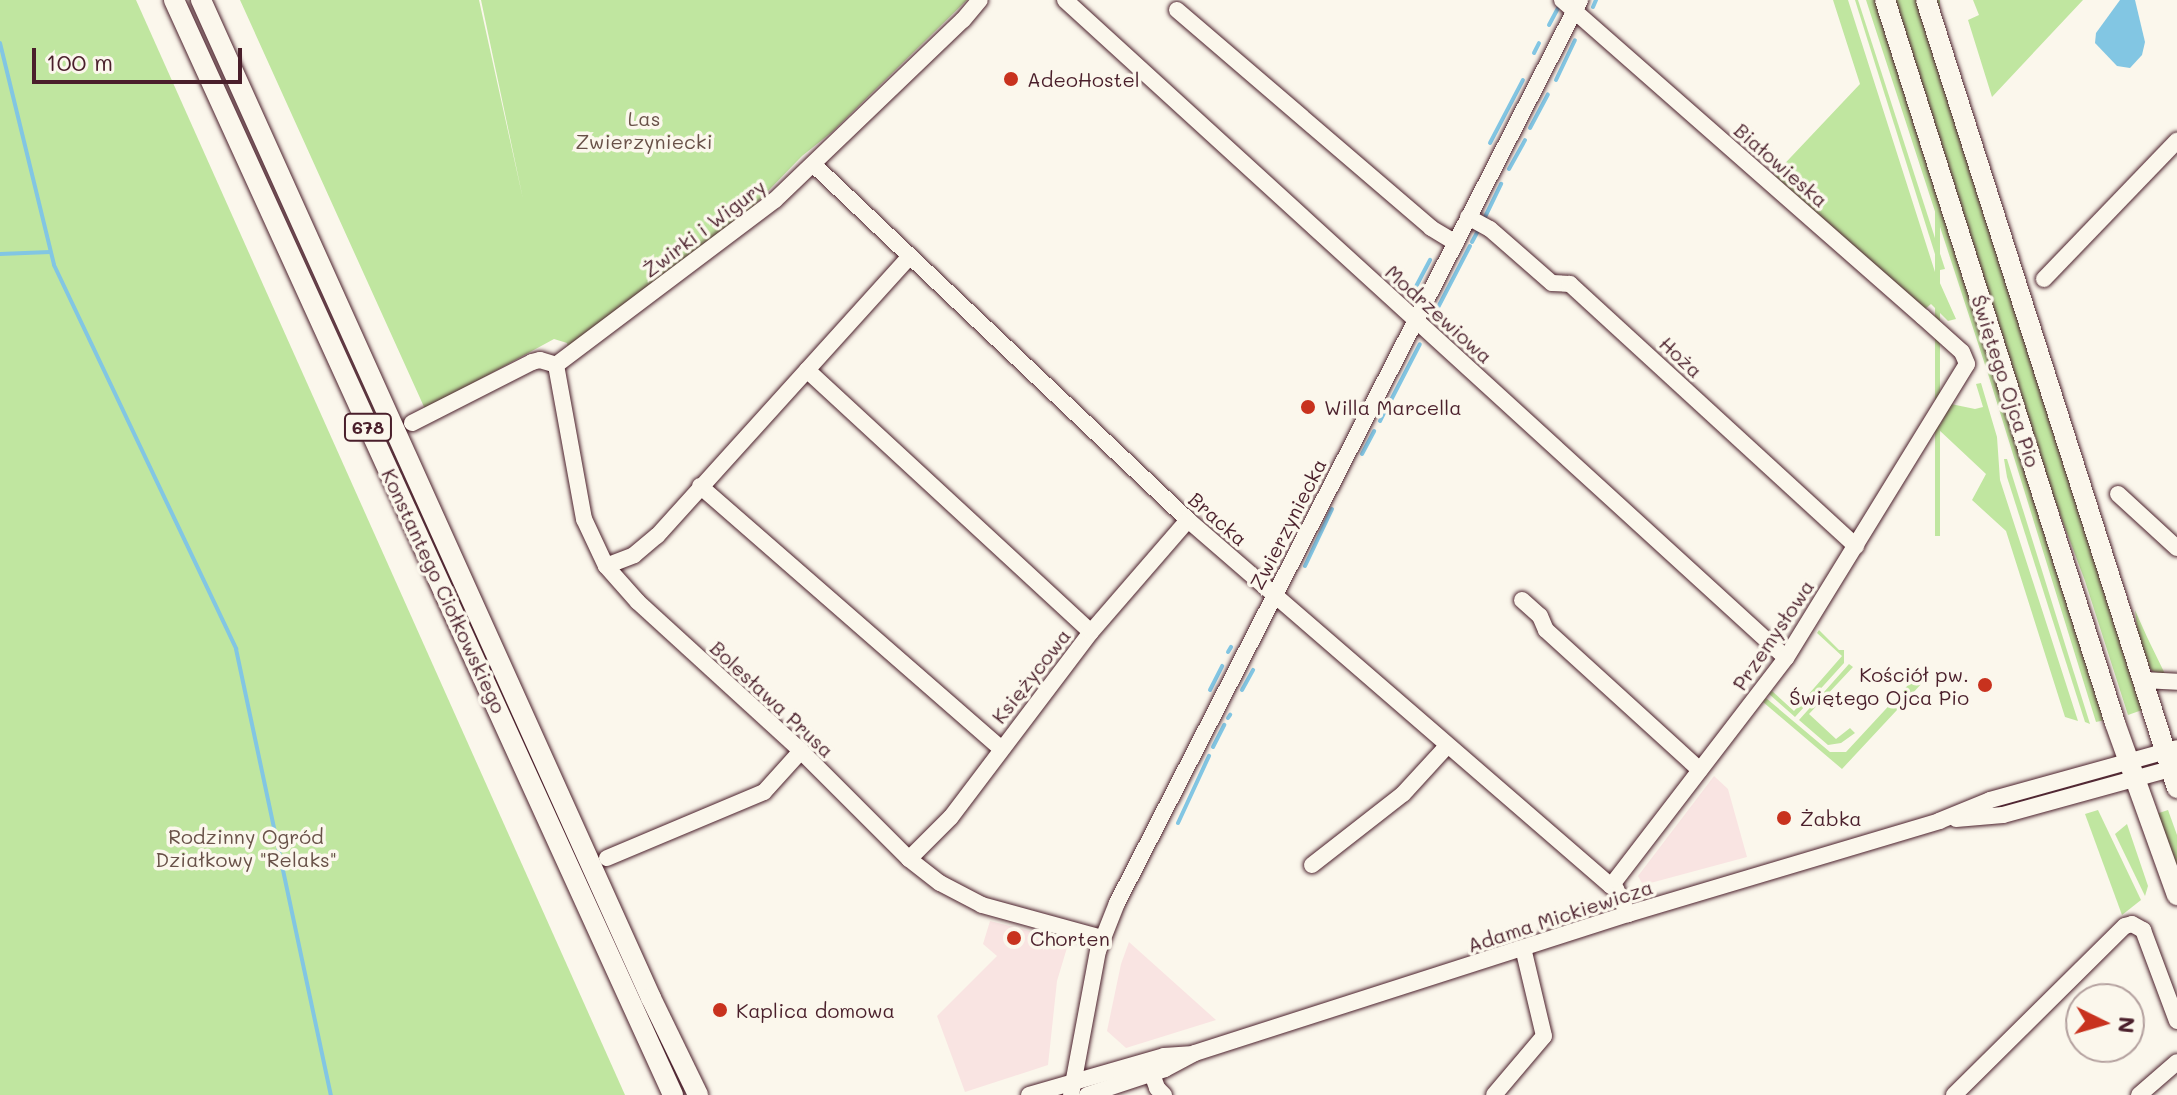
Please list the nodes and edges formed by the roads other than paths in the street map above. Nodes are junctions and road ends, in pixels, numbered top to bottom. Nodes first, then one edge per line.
1 (174, 0) edge
2 (201, 0) edge
3 (980, 0) edge
4 (1065, 0) edge
5 (1885, 0) edge
6 (1926, 0) edge
7 (1572, 3) edge
8 (1177, 10) dead end
9 (2177, 141) edge
10 (814, 165) junction
11 (1468, 217) junction
12 (1456, 243) junction
13 (909, 257) junction
14 (2044, 279) dead end
15 (1416, 319) junction
16 (1967, 364) joint
17 (556, 365) junction
18 (807, 370) junction
19 (412, 423) dead end
20 (700, 486) junction
21 (2118, 494) dead end
22 (1188, 520) junction
23 (1856, 546) junction
24 (2177, 548) edge
25 (606, 566) junction
26 (1274, 595) junction
27 (1522, 600) dead end
28 (1091, 632) junction
29 (1786, 658) junction
30 (2143, 680) junction
31 (2177, 682) edge
32 (1447, 746) junction
33 (1000, 748) junction
34 (801, 751) junction
35 (2173, 764) edge
36 (1700, 770) junction
37 (2132, 770) junction
38 (607, 858) dead end
39 (909, 859) junction
40 (1312, 865) dead end
41 (1611, 886) junction
42 (2177, 895) edge
43 (1628, 914) junction
44 (1102, 938) junction
45 (1523, 948) junction
46 (2177, 1021) edge
47 (1195, 1053) junction
48 (2177, 1062) edge
49 (1152, 1074) junction
50 (1072, 1088) edge
51 (673, 1095) edge
52 (698, 1095) edge
53 (1029, 1095) edge
54 (1087, 1095) edge
55 (1164, 1095) edge
56 (1494, 1095) edge
57 (1954, 1095) edge
58 (2139, 1095) edge

1 - 51 main road, Konstantego Ciołkowskiego / 678
2 - 52 main road, Konstantego Ciołkowskiego / 678
3 - 10 street, Żwirki i Wigury
4 - 15 street, Modrzewiowa
5 - 37 main road, Świętego Ojca Pio
6 - 30 main road, Świętego Ojca Pio
7 - 11 street, Zwierzyniecka
7 - 16 street, Białowieska
8 - 12 street
9 - 14 street
10 - 13 street, Bracka
10 - 17 street, Żwirki i Wigury
11 - 12 street, Zwierzyniecka
11 - 23 street, Hoża
12 - 15 street, Zwierzyniecka
13 - 18 street
13 - 22 street, Bracka
15 - 26 street, Zwierzyniecka
15 - 29 street, Modrzewiowa
16 - 23 street, Przemysłowa
17 - 19 street
17 - 25 street, Bolesława Prusa
18 - 20 street
18 - 28 street
20 - 25 street
20 - 33 street
21 - 24 street
22 - 26 street, Bracka
22 - 28 street, Księżycowa
23 - 29 street, Przemysłowa
25 - 34 street, Bolesława Prusa
26 - 32 street, Bracka
26 - 44 street, Zwierzyniecka
27 - 36 street
28 - 33 street, Księżycowa
29 - 36 street, Przemysłowa
30 - 31 street
30 - 35 main road, Świętego Ojca Pio
32 - 40 street
32 - 41 street, Bracka
33 - 39 street, Księżycowa
34 - 38 street
34 - 39 street, Bolesława Prusa
35 - 37 street, Adama Mickiewicza
36 - 41 street, Przemysłowa
37 - 42 main road, Świętego Ojca Pio
37 - 43 street, Adama Mickiewicza
39 - 44 street, Bolesława Prusa
41 - 43 street
43 - 45 street, Adama Mickiewicza
44 - 50 street, Zwierzyniecka
45 - 47 street, Adama Mickiewicza
45 - 56 street
46 - 57 street
47 - 49 street, Adama Mickiewicza
47 - 50 street, Adama Mickiewicza
48 - 58 street
49 - 54 street, Adama Mickiewicza
49 - 55 street
50 - 53 street, Adama Mickiewicza

